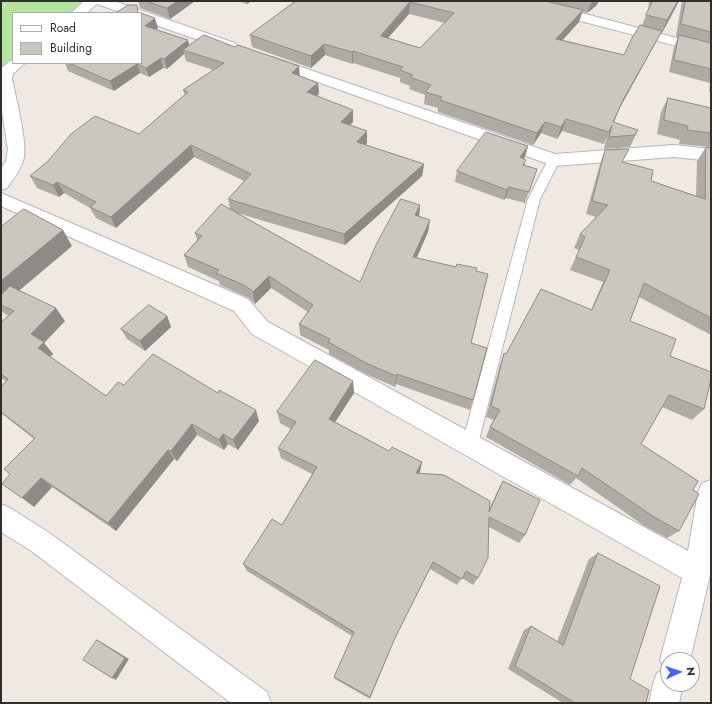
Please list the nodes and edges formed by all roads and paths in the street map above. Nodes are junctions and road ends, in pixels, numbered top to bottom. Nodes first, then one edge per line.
1 (92, 1) edge
2 (101, 1) edge
3 (520, 1) edge
4 (79, 12) edge
5 (133, 12) edge
6 (142, 15) edge
7 (711, 51) edge
8 (246, 52) edge
9 (261, 57) edge
10 (16, 64) edge
11 (711, 155) edge
12 (554, 160) junction
13 (1, 184) edge
14 (1, 199) edge
15 (470, 444) junction
16 (711, 492) edge
17 (1, 517) edge
18 (703, 564) edge
19 (676, 652) edge
20 (666, 692) edge
21 (256, 703) edge
22 (664, 703) edge

1 - 4 street
2 - 5 street
3 - 7 street
6 - 8 street
9 - 12 street
10 - 13 street
11 - 12 street
12 - 15 lane
14 - 15 street
15 - 18 street
16 - 18 street
17 - 21 street
18 - 19 street
20 - 22 street

